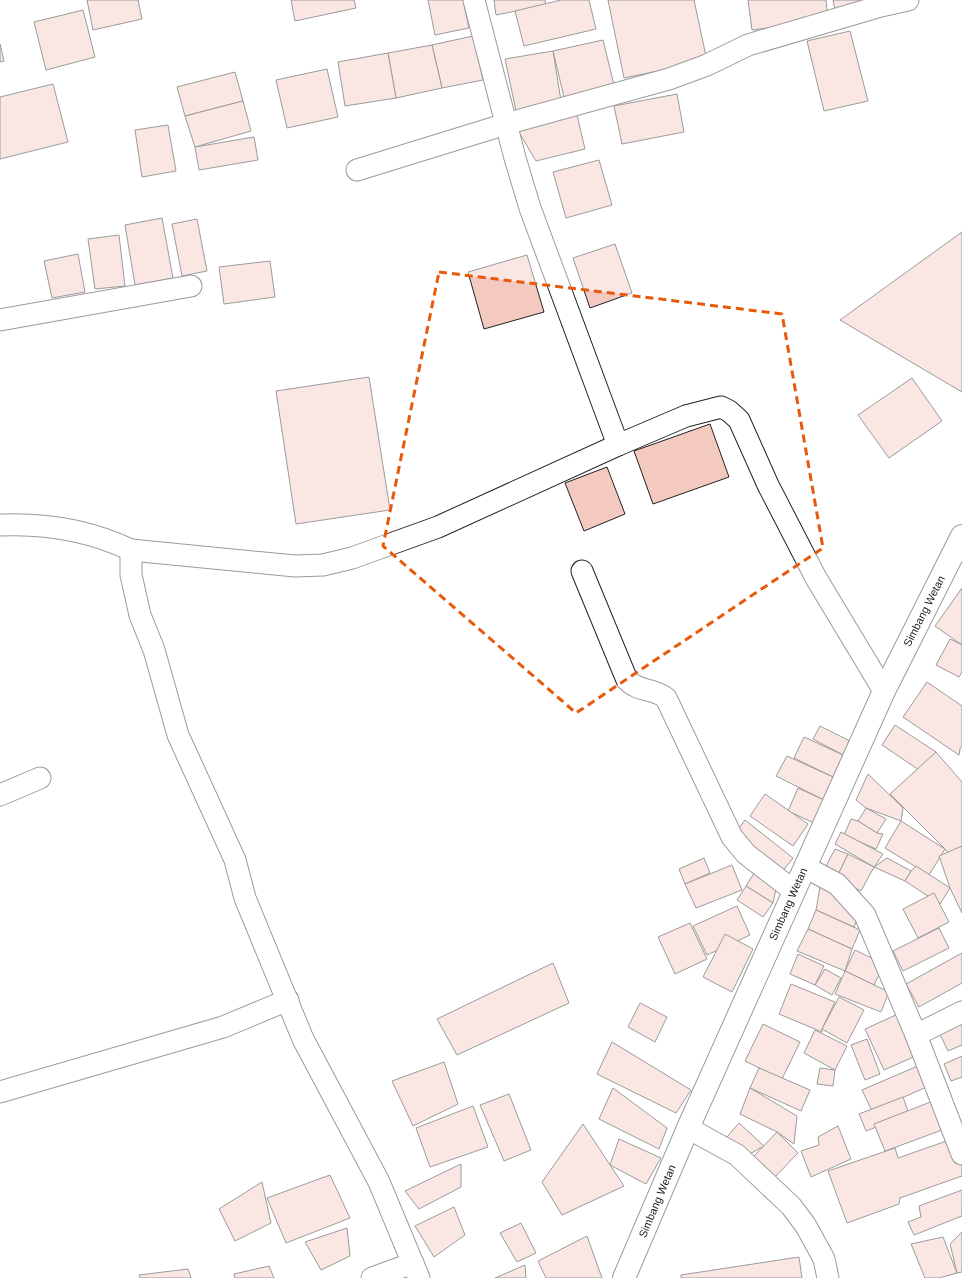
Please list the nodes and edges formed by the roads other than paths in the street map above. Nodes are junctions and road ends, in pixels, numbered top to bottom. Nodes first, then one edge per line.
1 (474, 0) edge
2 (908, 0) edge
3 (506, 124) junction
4 (357, 170) dead end
5 (191, 286) dead end
6 (0, 320) edge
7 (618, 445) junction
8 (0, 525) edge
9 (962, 536) edge
10 (131, 550) junction
11 (582, 571) dead end
12 (884, 691) junction
13 (40, 778) dead end
14 (0, 795) edge
15 (805, 867) junction
16 (794, 891) junction
17 (288, 1000) junction
18 (962, 1012) edge
19 (916, 1035) junction
20 (0, 1092) edge
21 (688, 1128) junction
22 (962, 1154) edge
23 (416, 1270) edge
24 (372, 1278) edge
25 (624, 1278) edge
26 (828, 1278) edge

1 - 3 street
2 - 3 street
3 - 4 street
3 - 7 street
5 - 6 street
7 - 10 street
7 - 12 street
8 - 10 street
9 - 12 street, Simbang Wetan
10 - 17 street
11 - 16 street
12 - 15 street, Simbang Wetan
13 - 14 street
15 - 16 street, Simbang Wetan
15 - 19 street
16 - 21 street, Simbang Wetan
17 - 20 street
17 - 23 street
18 - 19 street
19 - 22 street
21 - 25 street, Simbang Wetan
21 - 26 street
23 - 24 street

